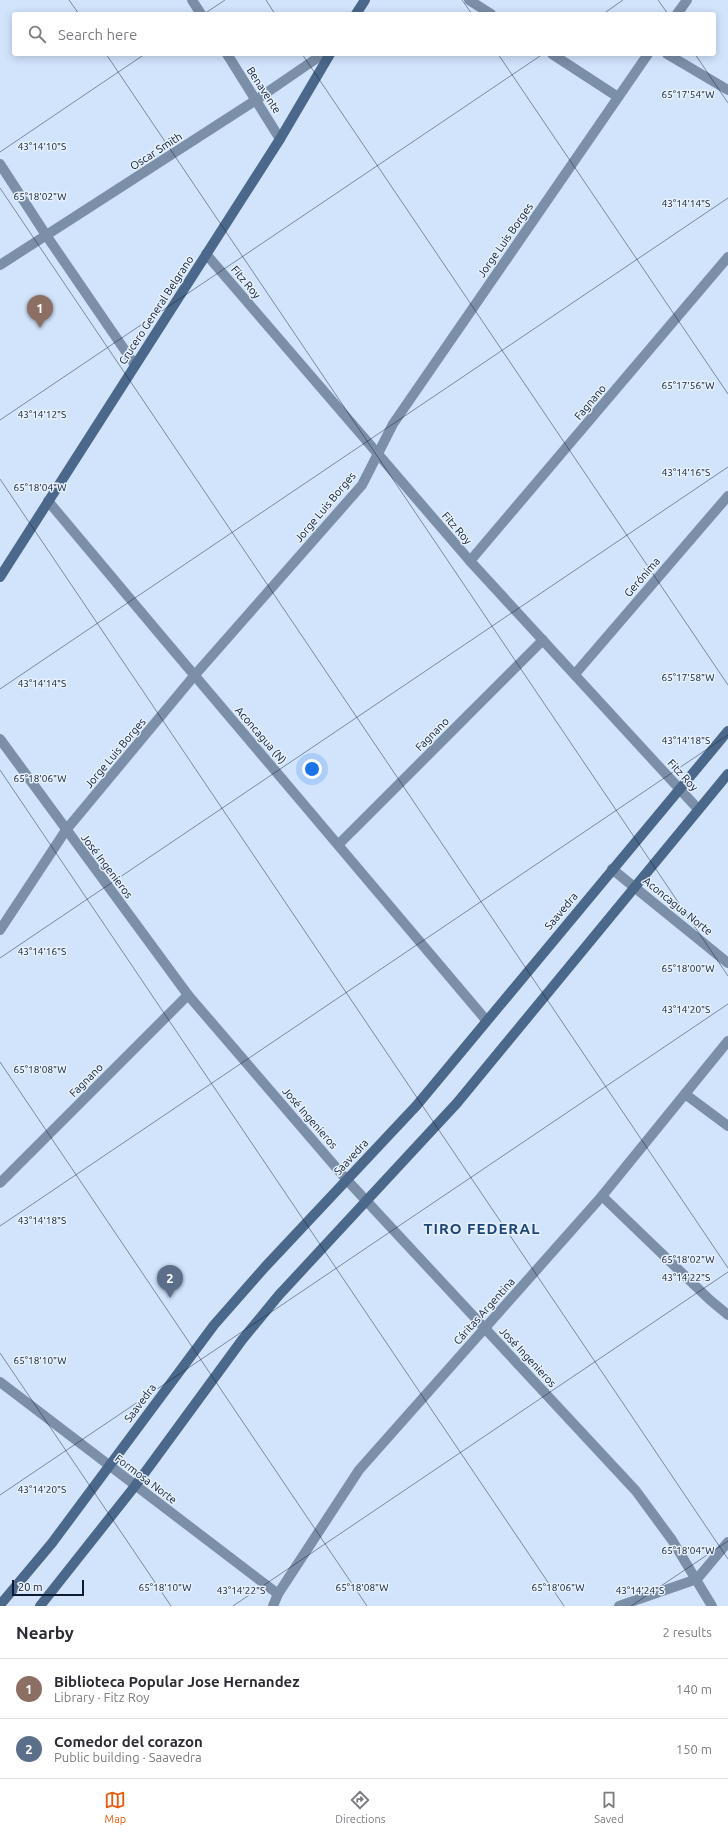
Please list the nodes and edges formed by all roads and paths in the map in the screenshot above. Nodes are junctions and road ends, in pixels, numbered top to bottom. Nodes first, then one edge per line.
1 (192, 0) edge
2 (365, 0) edge
3 (469, 0) edge
4 (687, 0) edge
5 (200, 12) edge
6 (357, 12) edge
7 (488, 12) edge
8 (678, 12) edge
9 (228, 56) edge
10 (319, 56) edge
11 (329, 56) edge
12 (555, 56) edge
13 (647, 56) edge
14 (670, 56) edge
15 (728, 90) edge
16 (618, 97) junction
17 (256, 100) junction
18 (280, 139) junction
19 (0, 164) edge
20 (46, 235) junction
21 (206, 254) junction
22 (728, 257) edge
23 (0, 265) edge
24 (135, 365) junction
25 (377, 455) junction
26 (728, 496) edge
27 (48, 501) junction
28 (470, 561) junction
29 (0, 577) edge
30 (543, 640) junction
31 (575, 674) junction
32 (194, 676) junction
33 (728, 731) edge
34 (0, 739) edge
35 (728, 774) edge
36 (680, 790) junction
37 (698, 810) junction
38 (66, 830) junction
39 (339, 844) junction
40 (612, 869) junction
41 (634, 887) junction
42 (0, 930) edge
43 (728, 963) edge
44 (188, 995) junction
45 (486, 1020) junction
46 (728, 1041) edge
47 (685, 1094) junction
48 (728, 1126) edge
49 (346, 1179) junction
50 (0, 1183) edge
51 (602, 1196) junction
52 (366, 1200) junction
53 (728, 1314) edge
54 (485, 1328) junction
55 (0, 1382) edge
56 (108, 1466) junction
57 (135, 1486) junction
58 (728, 1542) edge
59 (697, 1579) junction
60 (278, 1594) junction
61 (0, 1605) edge
62 (40, 1606) edge
63 (273, 1606) edge
64 (618, 1606) edge
65 (712, 1606) edge

1 - 5 street
2 - 6 street
3 - 7 street
4 - 8 street
9 - 17 street, Benavente
10 - 17 street, Oscar Smith
11 - 18 street, Crucero General Belgrano
12 - 16 street
13 - 16 street, Jorge Luis Borges
14 - 15 street
16 - 25 street, Jorge Luis Borges
17 - 18 street, Benavente
17 - 20 street, Oscar Smith
18 - 21 street, Crucero General Belgrano
19 - 20 street
20 - 23 street, Oscar Smith
20 - 24 street
21 - 24 street, Crucero General Belgrano
21 - 25 street, Fitz Roy
22 - 28 street, Fagnano
24 - 27 street, Crucero General Belgrano
25 - 28 street, Fitz Roy
25 - 32 street, Jorge Luis Borges
26 - 31 street, Gerónima
27 - 29 street, Crucero General Belgrano
27 - 32 street, Aconcagua (N)
28 - 30 street, Fitz Roy
30 - 31 street, Fitz Roy
30 - 39 street, Fagnano
31 - 36 street, Fitz Roy
32 - 38 street, Jorge Luis Borges
32 - 39 street, Aconcagua (N)
33 - 36 street, Saavedra
34 - 38 street, José Ingenieros
35 - 37 street
36 - 37 street, Fitz Roy
36 - 40 street, Saavedra
37 - 41 street
38 - 42 street, Jorge Luis Borges
38 - 44 street, José Ingenieros
39 - 45 street, Aconcagua (N)
40 - 41 street, Aconcagua Norte
40 - 45 street, Saavedra
41 - 43 street, Aconcagua Norte
41 - 52 street
44 - 49 street, José Ingenieros
44 - 50 street, Fagnano
45 - 49 street, Saavedra
46 - 47 street, Cáritas Argentina
47 - 48 street
47 - 51 street, Cáritas Argentina
49 - 52 street, José Ingenieros
49 - 56 street, Saavedra
51 - 53 street
51 - 54 street, Cáritas Argentina
52 - 54 street, José Ingenieros
52 - 57 street
54 - 59 street, José Ingenieros
54 - 60 street, Cáritas Argentina
55 - 56 street, Formosa Norte
56 - 57 street, Formosa Norte
56 - 61 street, Saavedra
57 - 60 street, Formosa Norte
57 - 62 street
58 - 59 street
59 - 64 street
59 - 65 street, José Ingenieros
60 - 63 street, Cáritas Argentina

